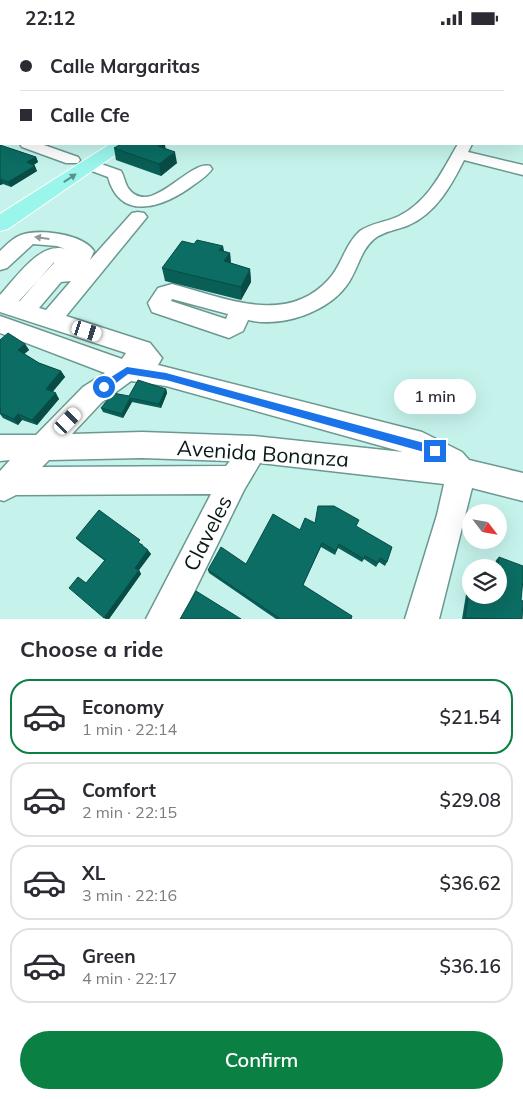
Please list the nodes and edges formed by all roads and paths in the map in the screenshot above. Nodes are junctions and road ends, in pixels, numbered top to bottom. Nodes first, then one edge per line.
1 (30, 145) edge
2 (97, 145) edge
3 (120, 145) edge
4 (462, 149) edge
5 (81, 162) junction
6 (204, 169) dead end
7 (523, 170) edge
8 (0, 205) edge
9 (138, 217) dead end
10 (0, 224) edge
11 (0, 263) edge
12 (45, 288) junction
13 (7, 311) edge
14 (241, 311) dead end
15 (50, 320) junction
16 (142, 349) junction
17 (127, 371) junction
18 (166, 376) junction
19 (44, 446) junction
20 (0, 448) edge
21 (254, 449) junction
22 (461, 472) junction
23 (234, 479) junction
24 (5, 486) edge
25 (523, 487) edge
26 (162, 619) edge
27 (422, 619) edge

1 - 5 street
2 - 5 main road
3 - 5 main road
4 - 7 street
4 - 14 street
5 - 6 street
5 - 8 main road
10 -> 5 main road
9 - 15 street
12 -> 11 street
12 - 13 street
12 - 13 street
13 - 15 street
13 - 17 street
15 - 16 street
16 - 17 street
16 - 18 street
17 - 18 street
17 - 19 street
18 - 22 street
19 - 20 street, Avenida Bonanza
19 - 21 street, Avenida Bonanza
19 - 24 street
21 - 22 street, Avenida Bonanza
21 - 23 street, Claveles
22 - 25 street, Avenida Bonanza
22 - 27 street
23 - 24 street
23 - 26 street, Claveles

